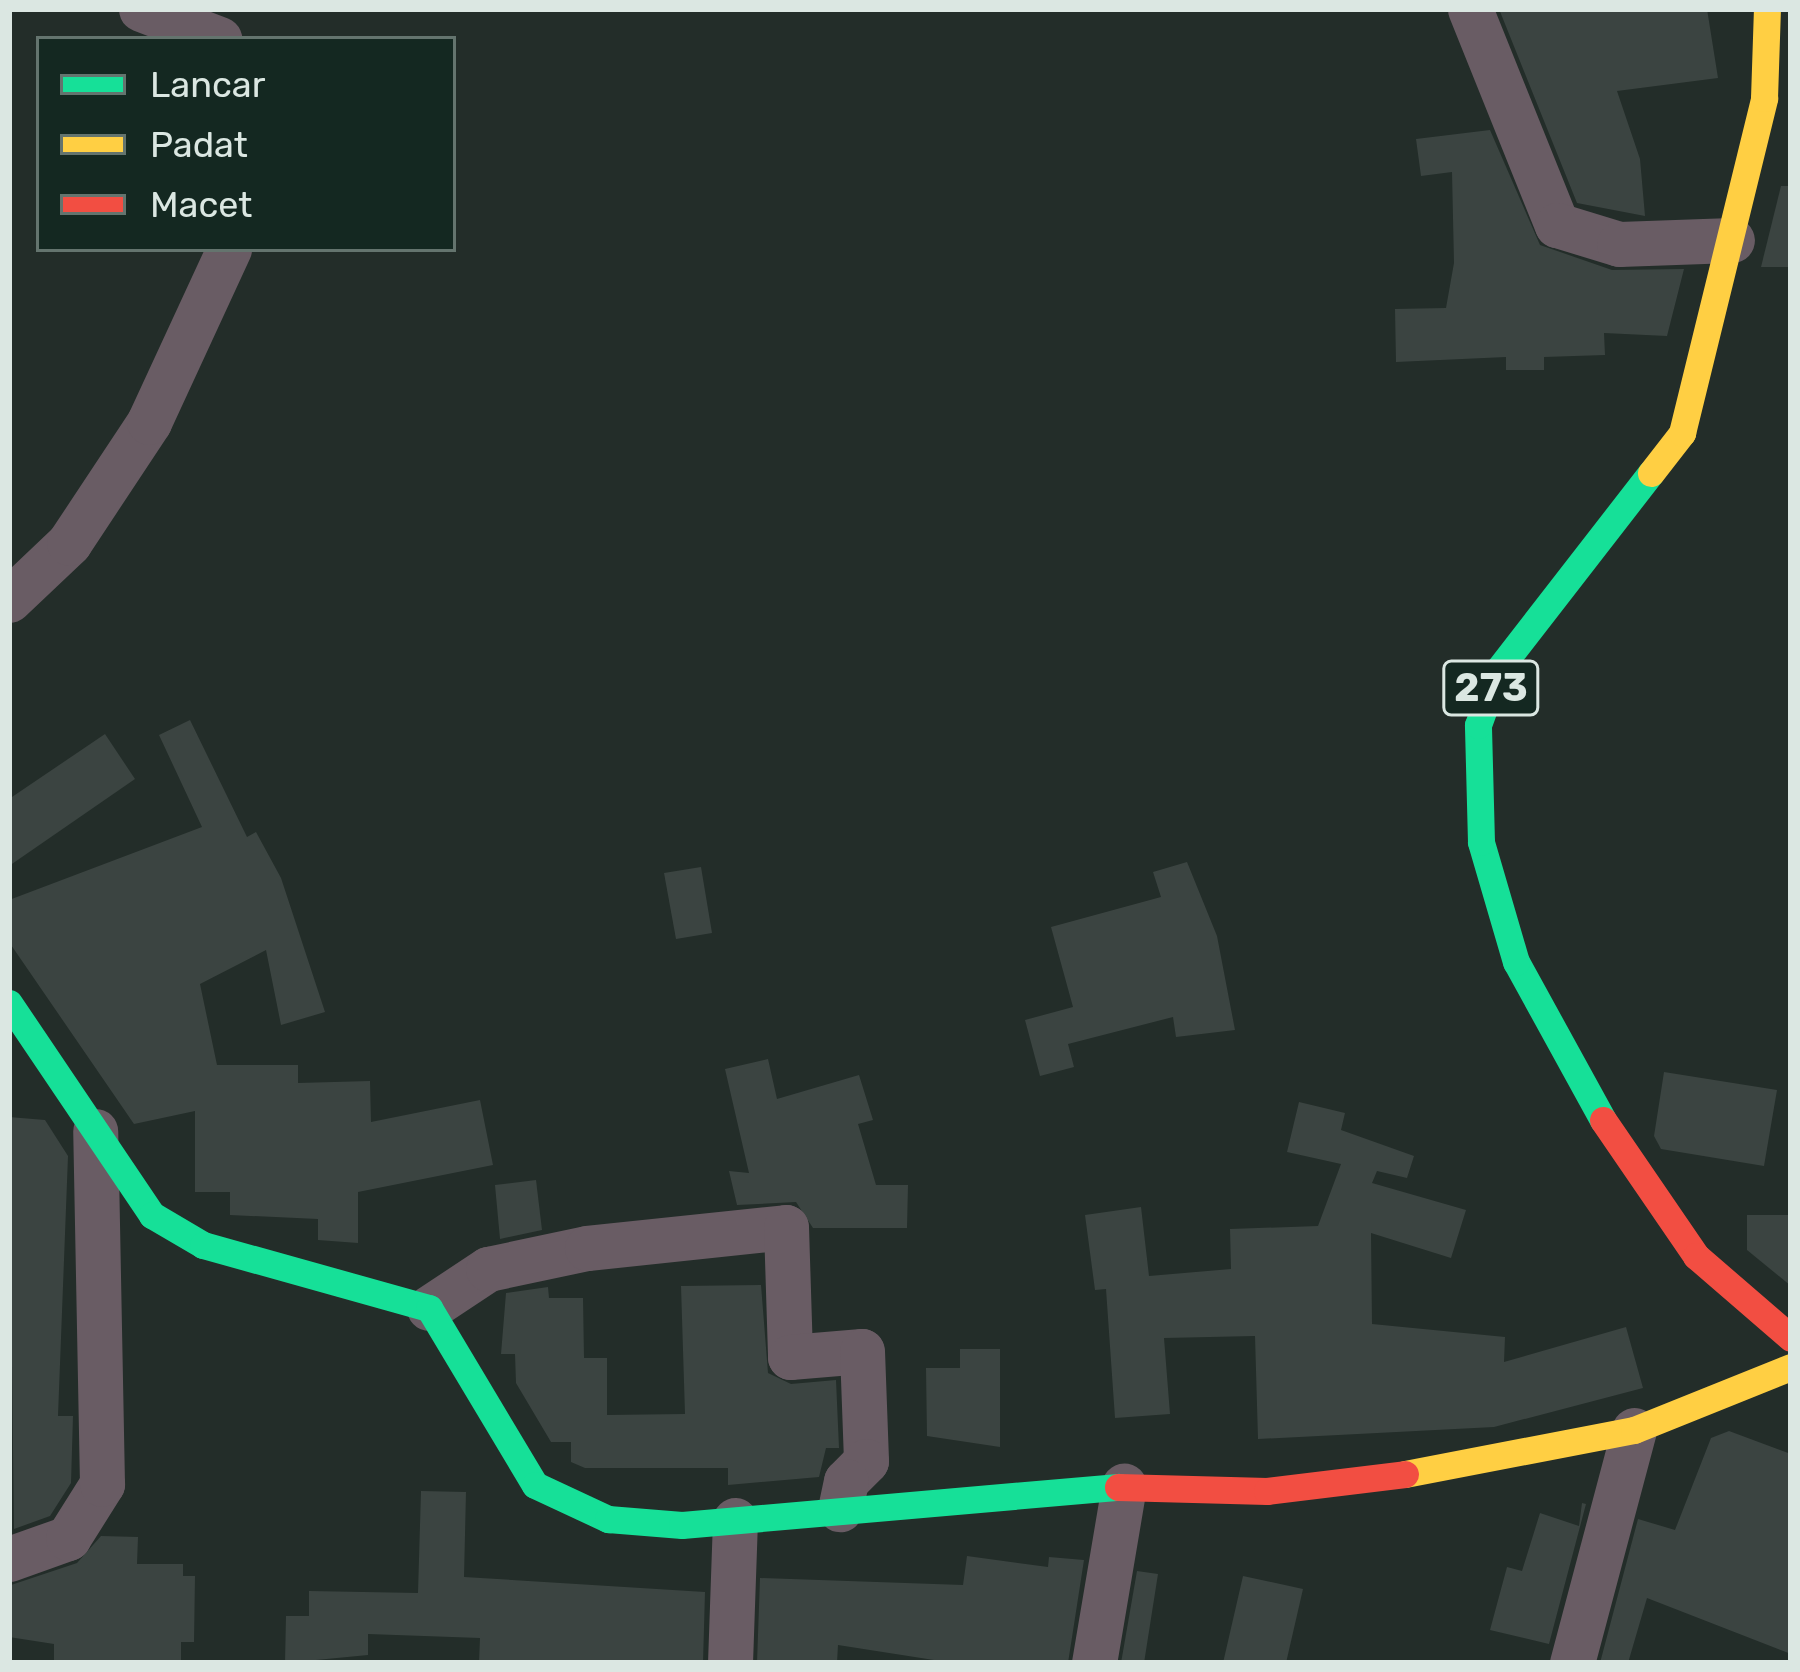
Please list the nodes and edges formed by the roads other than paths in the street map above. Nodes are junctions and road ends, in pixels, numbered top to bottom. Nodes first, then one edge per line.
1 (141, 9) edge
2 (1470, 9) edge
3 (1767, 9) edge
4 (211, 36) edge
5 (1732, 240) junction
6 (228, 252) edge
7 (9, 600) edge
8 (9, 1003) edge
9 (95, 1129) junction
10 (429, 1308) junction
11 (1791, 1339) edge
12 (1791, 1367) edge
13 (1634, 1430) junction
14 (1124, 1486) junction
15 (841, 1510) junction
16 (735, 1520) junction
17 (9, 1559) edge
18 (730, 1663) edge
19 (1094, 1663) edge
20 (1572, 1663) edge

1 - 4 street
2 - 5 street
3 - 5 street, 273
5 - 11 street, 273
6 - 7 street
8 - 9 street
9 - 10 street
9 - 17 street
10 - 15 street
10 - 16 street
12 - 13 street
13 - 14 street
13 - 20 street
14 - 15 street
14 - 19 street
15 - 16 street
16 - 18 street

